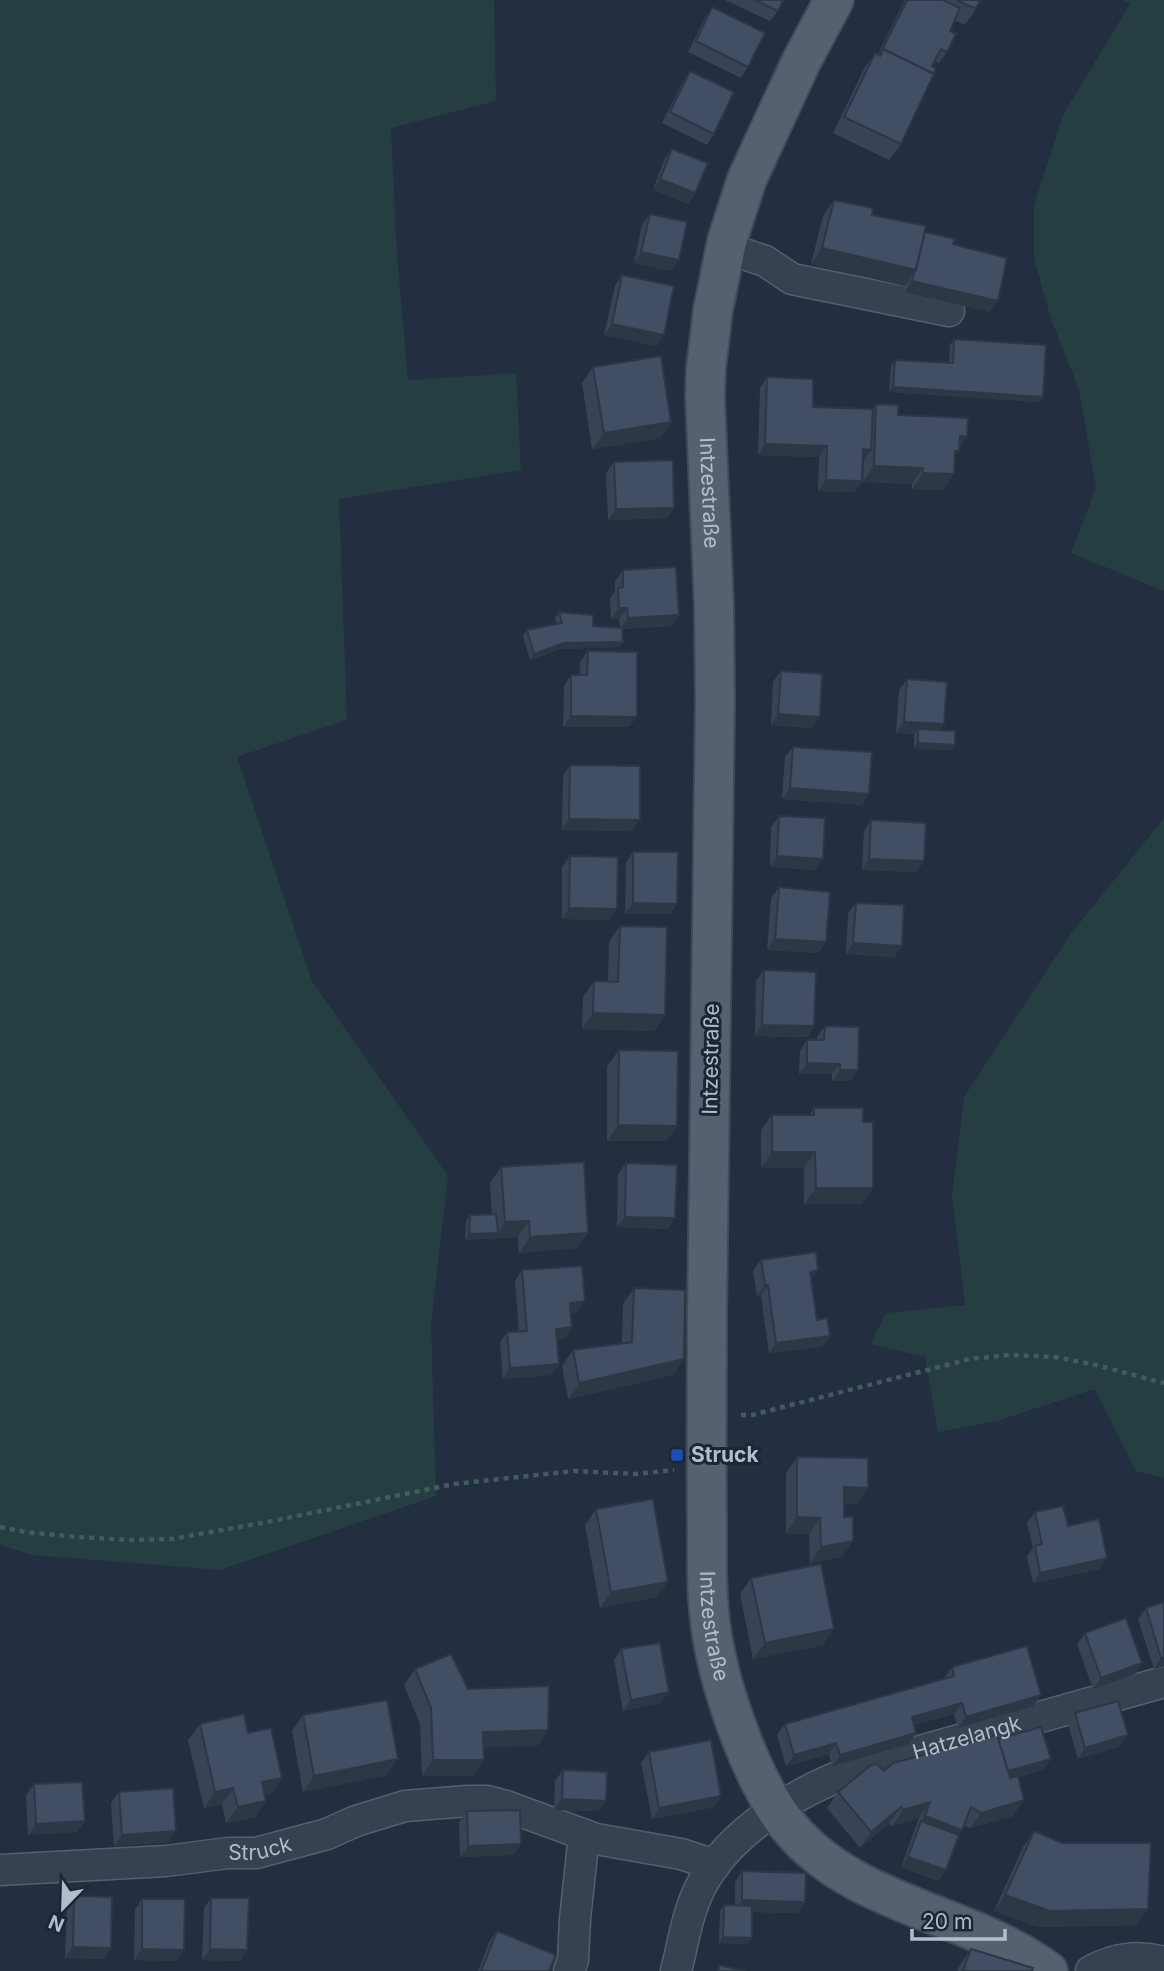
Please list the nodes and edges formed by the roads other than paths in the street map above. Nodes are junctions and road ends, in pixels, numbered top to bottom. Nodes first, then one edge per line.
1 (834, 0) edge
2 (726, 248) junction
3 (949, 311) dead end
4 (1164, 1682) edge
5 (775, 1808) junction
6 (584, 1835) junction
7 (715, 1865) junction
8 (0, 1870) edge
9 (1164, 1962) edge
10 (569, 1971) edge
11 (676, 1971) edge
12 (1048, 1971) edge
13 (1091, 1971) edge

1 - 2 main road, Intzestraße
2 - 3 street
2 - 5 main road, Intzestraße
4 - 5 street, Hatzelangk
5 - 7 street, Hatzelangk
5 - 12 main road, Intzestraße
6 - 7 street, Struck
6 - 8 street, Struck
6 - 10 street
7 - 11 street, Hatzelangk
9 - 13 street

